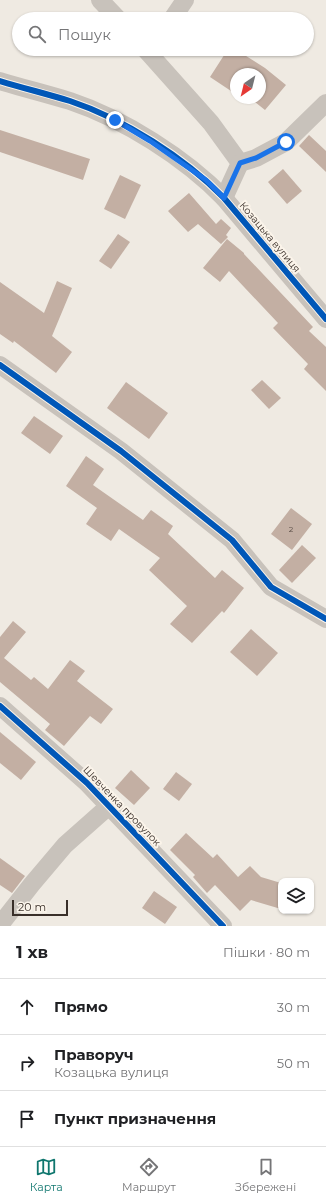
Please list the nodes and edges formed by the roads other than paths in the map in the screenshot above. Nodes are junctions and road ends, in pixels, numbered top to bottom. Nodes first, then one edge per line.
1 (100, 0) edge
2 (184, 0) edge
3 (111, 12) edge
4 (176, 12) edge
5 (154, 56) edge
6 (0, 81) edge
7 (326, 103) edge
8 (240, 163) junction
9 (224, 198) junction
10 (326, 319) edge
11 (0, 365) edge
12 (326, 619) edge
13 (0, 706) edge
14 (109, 806) junction
15 (0, 925) edge
16 (223, 926) edge

1 - 3 street
2 - 4 street
5 - 8 street
6 - 9 street, Козацька вулиця
7 - 8 street
8 - 9 street
9 - 10 street, Козацька вулиця
11 - 12 street
13 - 14 street, Шевченка провулок
14 - 15 street
14 - 16 street, Шевченка провулок

